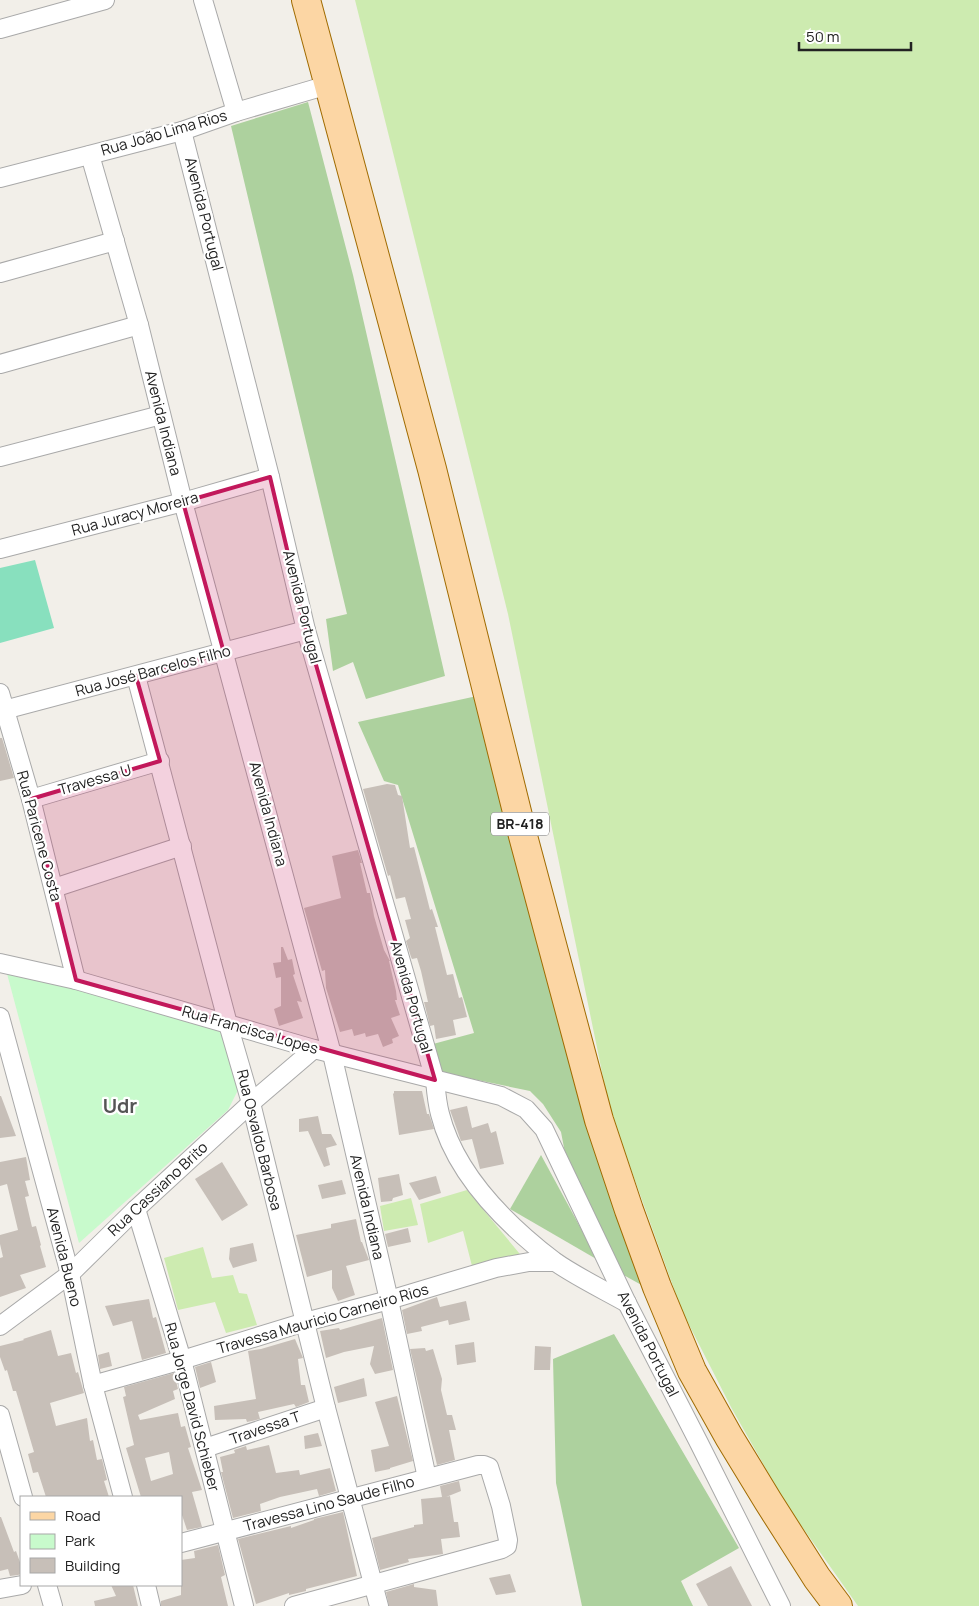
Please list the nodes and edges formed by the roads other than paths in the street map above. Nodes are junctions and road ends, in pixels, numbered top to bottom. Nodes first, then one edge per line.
1 (105, 0) edge
2 (203, 0) edge
3 (306, 0) edge
4 (0, 29) edge
5 (328, 85) junction
6 (236, 112) junction
7 (182, 130) junction
8 (90, 155) junction
9 (0, 178) edge
10 (115, 241) junction
11 (0, 273) edge
12 (139, 325) junction
13 (0, 364) edge
14 (161, 415) junction
15 (0, 457) edge
16 (270, 477) junction
17 (183, 502) junction
18 (0, 549) edge
19 (306, 630) junction
20 (224, 653) junction
21 (136, 676) junction
22 (1, 704) edge
23 (160, 761) junction
24 (31, 799) junction
25 (182, 846) junction
26 (54, 888) junction
27 (0, 963) edge
28 (76, 980) junction
29 (0, 1018) edge
30 (228, 1024) junction
31 (314, 1049) junction
32 (332, 1054) junction
33 (435, 1080) junction
34 (501, 1096) joint
35 (251, 1103) junction
36 (136, 1209) junction
37 (556, 1262) junction
38 (70, 1274) junction
39 (389, 1300) junction
40 (627, 1303) junction
41 (305, 1322) junction
42 (0, 1326) edge
43 (182, 1360) junction
44 (93, 1385) junction
45 (326, 1408) junction
46 (0, 1415) edge
47 (204, 1448) junction
48 (427, 1478) junction
49 (22, 1496) edge
50 (123, 1496) edge
51 (350, 1498) junction
52 (224, 1531) junction
53 (182, 1543) edge
54 (20, 1585) edge
55 (373, 1585) junction
56 (46, 1586) edge
57 (146, 1586) edge
58 (0, 1589) edge
59 (53, 1606) edge
60 (151, 1606) edge
61 (244, 1606) edge
62 (294, 1606) edge
63 (379, 1606) edge
64 (781, 1606) edge
65 (838, 1606) edge

1 - 4 street
2 - 6 street
3 - 5 main road, BR-418
5 - 6 street, Rua João Lima Rios
5 - 65 main road, BR-418
6 - 7 street, Rua João Lima Rios
7 - 8 street, Rua João Lima Rios
7 - 16 street, Avenida Portugal
8 - 9 street, Rua João Lima Rios
8 - 10 street, Avenida Indiana
10 - 11 street
10 - 12 street, Avenida Indiana
12 - 13 street
12 - 14 street, Avenida Indiana
14 - 15 street
14 - 17 street, Avenida Indiana
16 - 17 street, Rua Juracy Moreira
16 - 19 street, Avenida Portugal
17 - 18 street, Rua Juracy Moreira
17 - 20 street, Avenida Indiana
19 - 20 street, Rua José Barcelos Filho
19 - 33 street, Avenida Portugal
20 - 21 street, Rua José Barcelos Filho
20 - 32 street, Avenida Indiana
21 - 22 street, Rua José Barcelos Filho
21 - 23 street, Rua Osvaldo Barbosa
22 - 24 street, Rua Paricene Costa
23 - 24 street, Travessa U
23 - 25 street, Rua Osvaldo Barbosa
24 - 26 street, Rua Paricene Costa
25 - 26 street
25 - 30 street, Rua Osvaldo Barbosa
26 - 28 street, Rua Paricene Costa
27 - 28 street, Rua Francisca Lopes
28 - 30 street, Rua Francisca Lopes
29 - 38 street, Avenida Bueno
30 - 31 street, Rua Francisca Lopes
30 - 35 street, Rua Osvaldo Barbosa
31 - 32 street, Rua Francisca Lopes
31 - 35 street, Rua Cassiano Brito
32 - 33 street, Rua Francisca Lopes
32 - 39 street, Avenida Indiana
33 - 34 street, Rua Francisca Lopes
33 - 37 street, Avenida Portugal
34 - 40 street, Avenida Portugal
35 - 36 street, Rua Cassiano Brito
35 - 41 street, Rua Osvaldo Barbosa
36 - 38 street, Rua Cassiano Brito
36 - 43 street, Rua Jorge David Schieber
37 - 39 street, Travessa Mauricio Carneiro Rios
37 - 40 street, Avenida Portugal
38 - 42 street, Rua Cassiano Brito
38 - 44 street, Avenida Bueno
39 - 41 street, Travessa Mauricio Carneiro Rios
39 - 48 street, Avenida Indiana
40 - 64 street, Avenida Portugal
41 - 43 street, Travessa Mauricio Carneiro Rios
41 - 45 street, Rua Osvaldo Barbosa
43 - 44 street, Travessa Mauricio Carneiro Rios
43 - 47 street, Rua Jorge David Schieber
44 - 50 street, Avenida Bueno
45 - 47 street, Travessa T
45 - 51 street, Rua Osvaldo Barbosa
46 - 49 street
47 - 52 street, Rua Jorge David Schieber
48 - 51 street, Travessa Lino Saude Filho
48 - 55 street, Travessa Lino Saude Filho
51 - 52 street, Travessa Lino Saude Filho
51 - 55 street, Rua Osvaldo Barbosa
52 - 53 street, Travessa Lino Saude Filho
52 - 61 street, Rua Jorge David Schieber
54 - 58 street
55 - 62 street
55 - 63 street, Rua Osvaldo Barbosa
56 - 59 street
57 - 60 street

